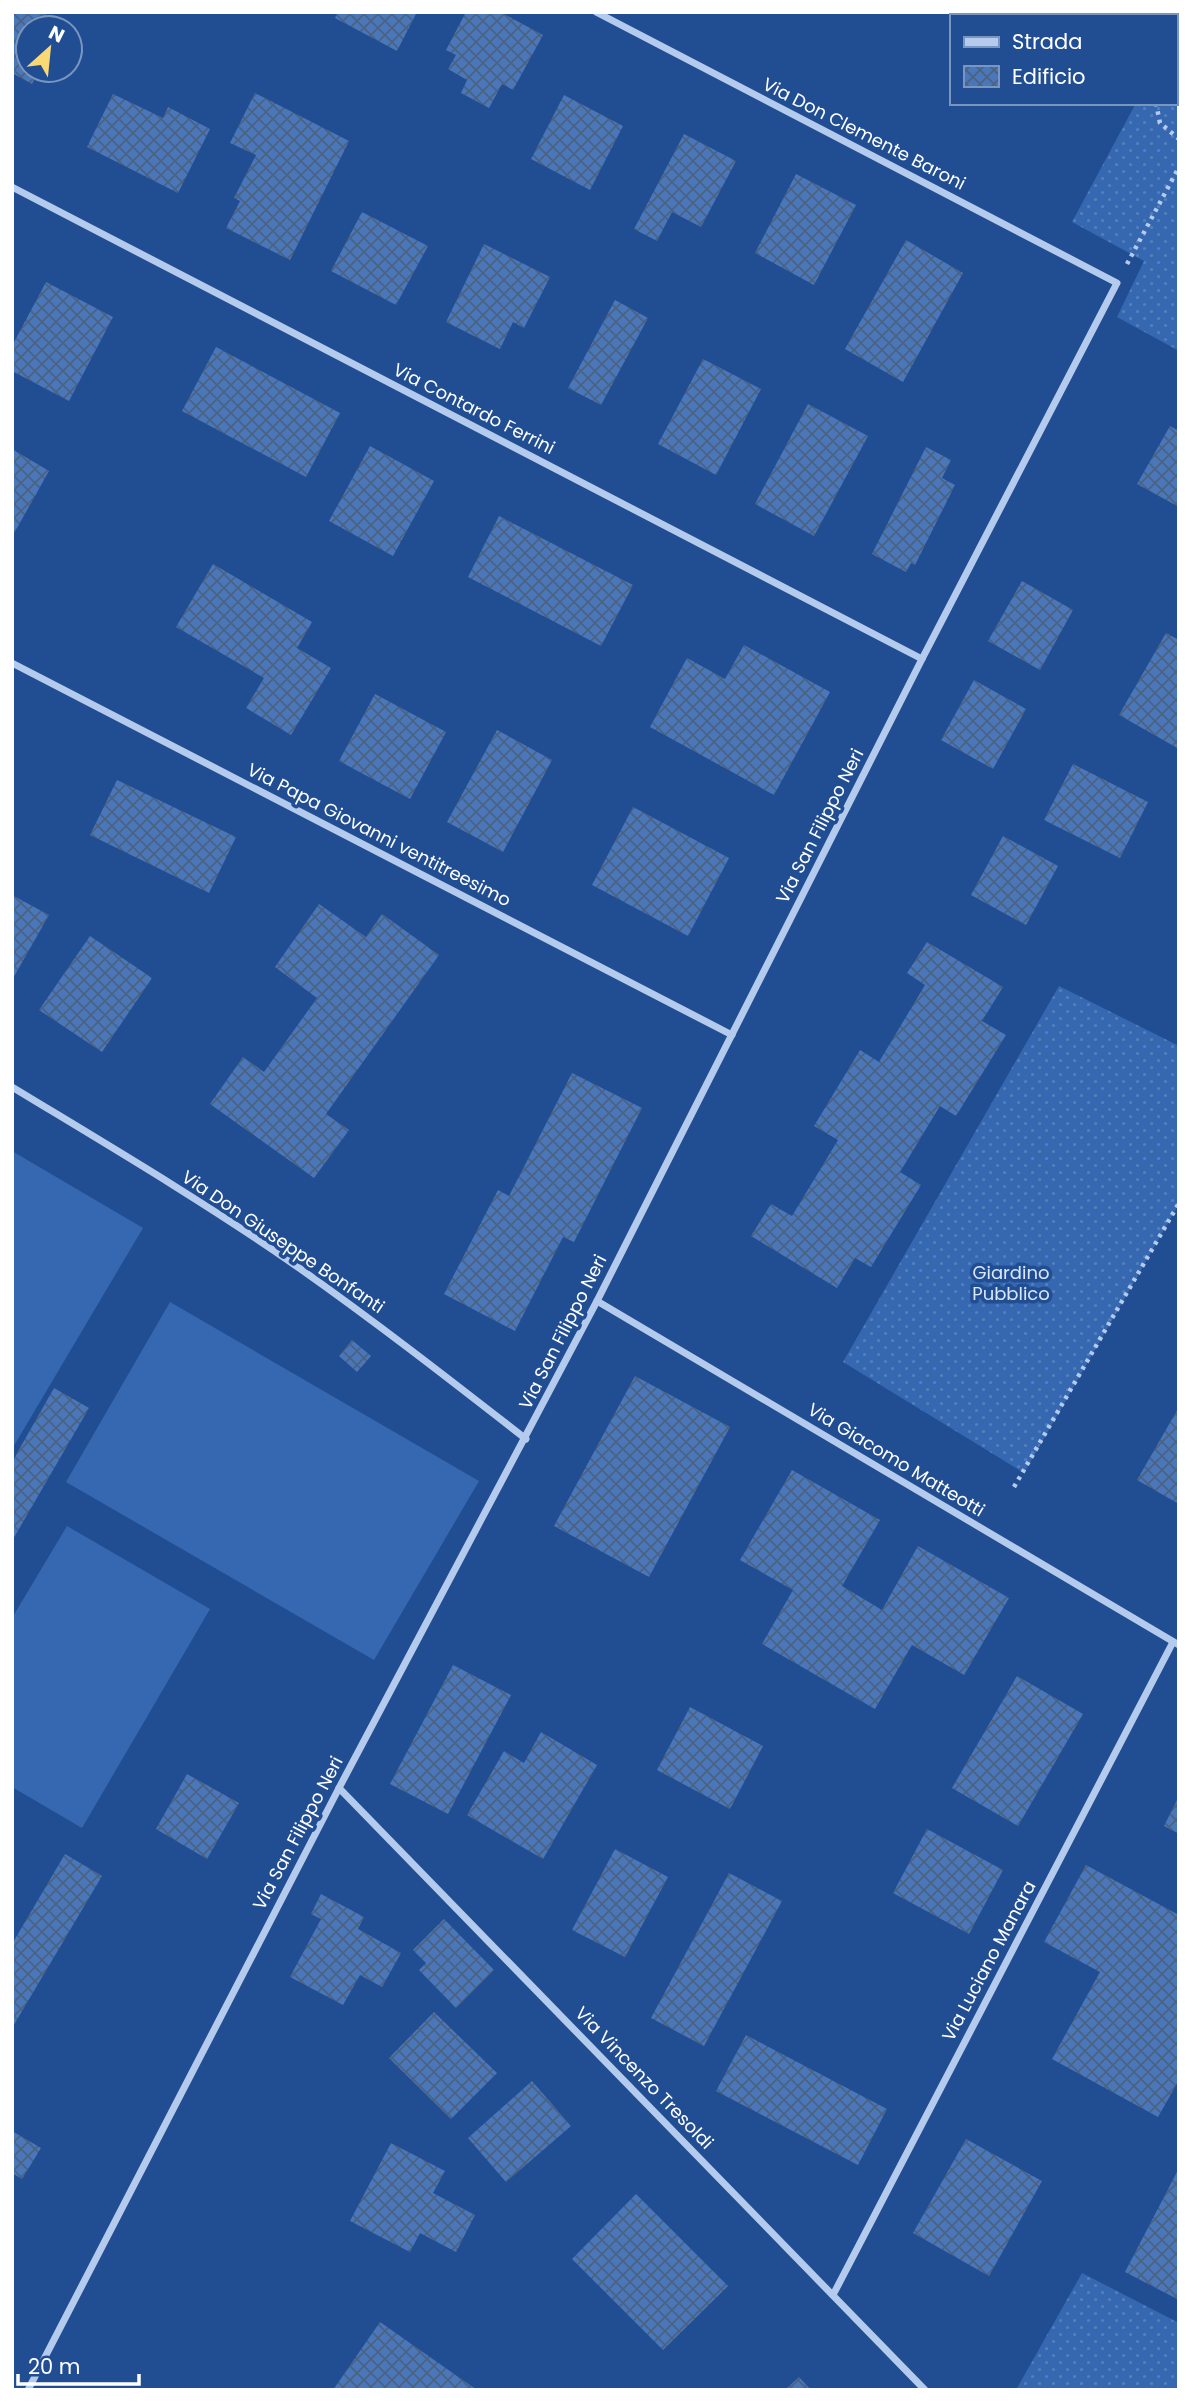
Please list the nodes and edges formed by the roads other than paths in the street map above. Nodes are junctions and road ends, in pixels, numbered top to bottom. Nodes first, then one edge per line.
1 (596, 12) edge
2 (12, 187) edge
3 (1117, 283) joint
4 (922, 659) junction
5 (12, 663) edge
6 (732, 1035) junction
7 (12, 1087) edge
8 (597, 1301) junction
9 (526, 1439) junction
10 (1176, 1644) edge
11 (339, 1788) junction
12 (833, 2295) junction
13 (28, 2390) edge
14 (925, 2390) edge

1 - 3 street, Via Don Clemente Baroni
2 - 4 street, Via Contardo Ferrini
3 - 4 street, Via San Filippo Neri
4 - 6 street, Via San Filippo Neri
5 - 6 street, Via Papa Giovanni ventitreesimo
6 - 8 street, Via San Filippo Neri
7 - 9 street, Via Don Giuseppe Bonfanti
8 - 9 street, Via San Filippo Neri
8 - 10 street, Via Giacomo Matteotti
9 - 11 street, Via San Filippo Neri
10 - 12 street, Via Luciano Manara
11 - 12 street, Via Vincenzo Tresoldi
11 - 13 street, Via San Filippo Neri
12 - 14 street, Via Vincenzo Tresoldi

